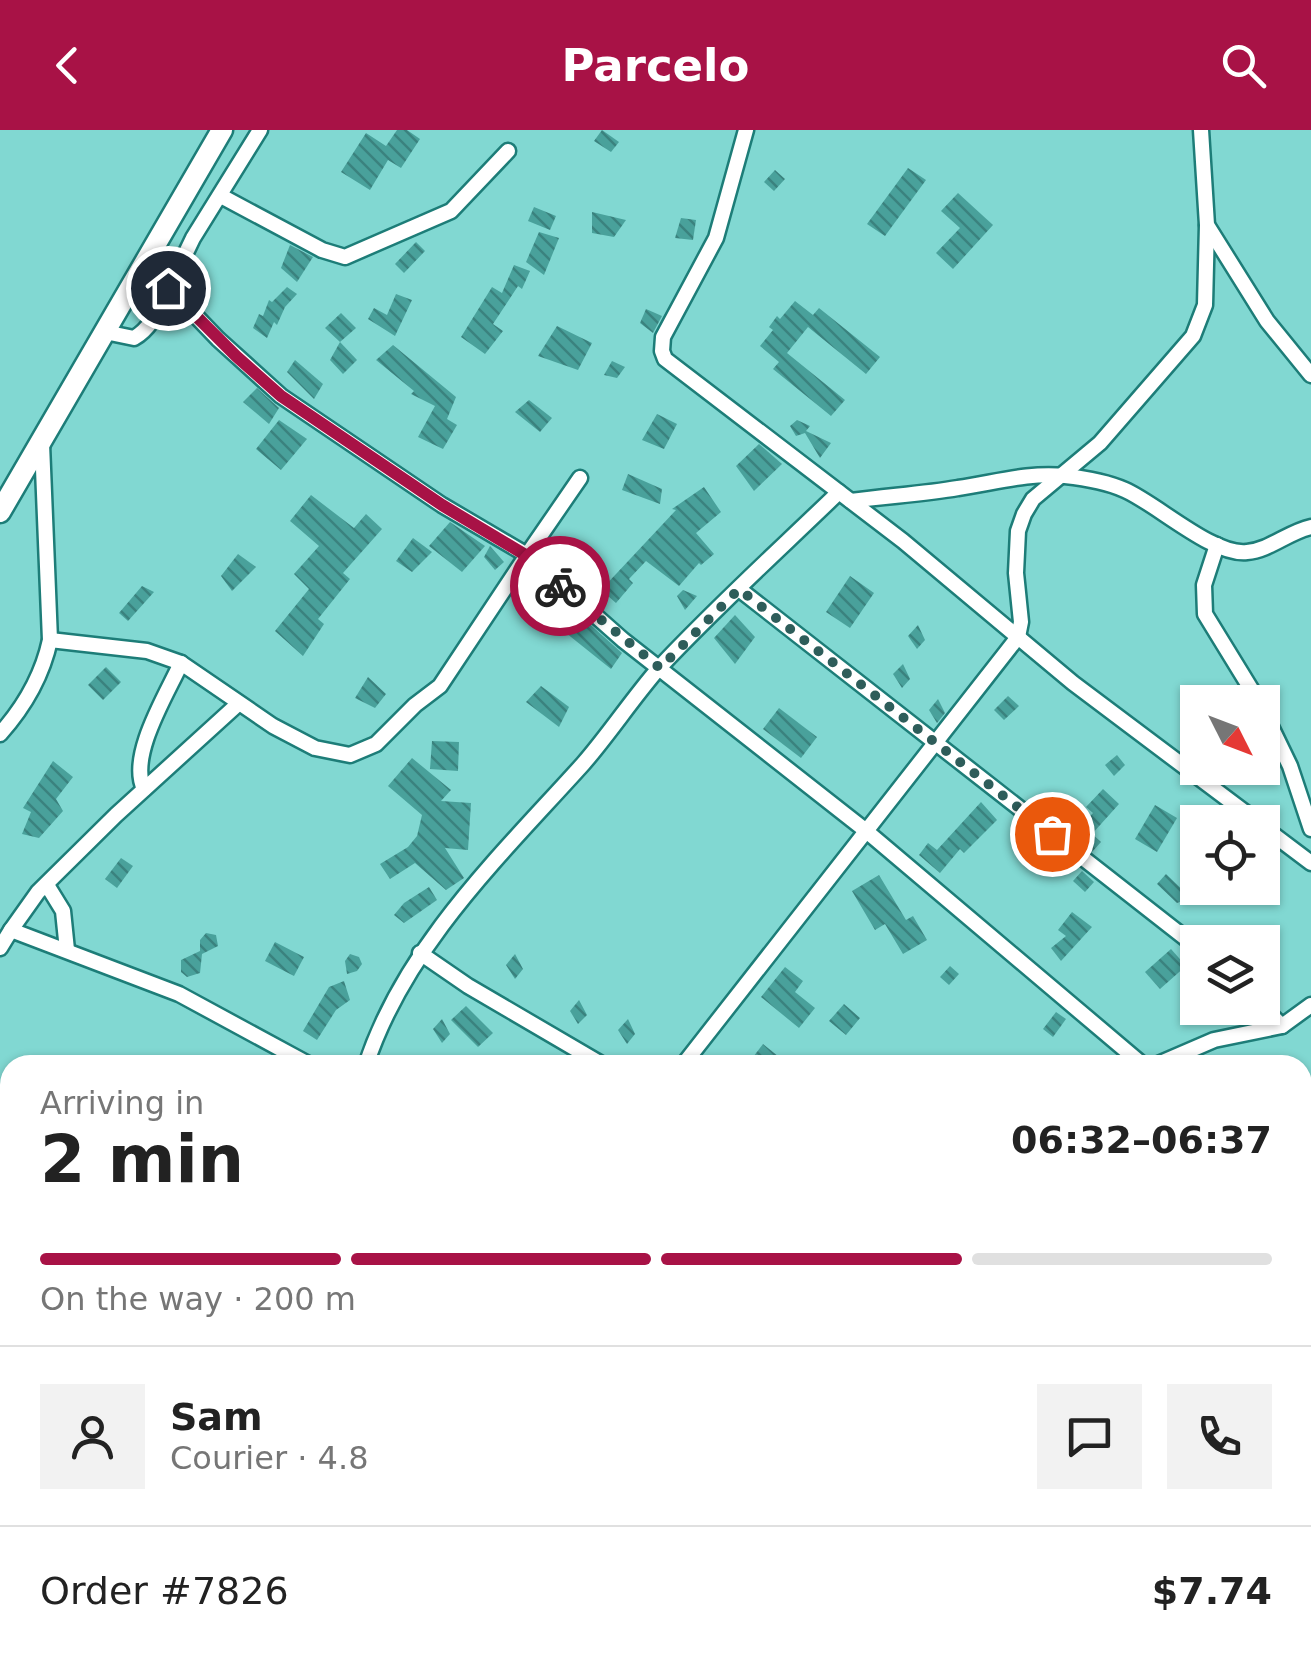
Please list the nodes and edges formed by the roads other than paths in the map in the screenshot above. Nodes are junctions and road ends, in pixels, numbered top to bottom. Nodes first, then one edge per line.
1 (222, 130) edge
2 (260, 130) edge
3 (746, 130) edge
4 (1202, 130) edge
5 (508, 151) dead end
6 (221, 196) junction
7 (1207, 225) junction
8 (168, 288) junction
9 (105, 332) junction
10 (1311, 375) edge
11 (42, 440) junction
12 (1063, 476) junction
13 (580, 478) dead end
14 (845, 496) junction
15 (0, 512) edge
16 (1311, 528) edge
17 (1217, 545) junction
18 (527, 556) junction
19 (739, 589) junction
20 (1018, 636) junction
21 (50, 640) junction
22 (181, 662) junction
23 (660, 668) junction
24 (1249, 685) edge
25 (238, 704) junction
26 (0, 734) edge
27 (935, 742) junction
28 (1280, 745) edge
29 (144, 788) junction
30 (1235, 805) edge
31 (1311, 829) edge
32 (864, 830) junction
33 (1280, 839) edge
34 (1311, 863) edge
35 (47, 884) junction
36 (11, 930) junction
37 (1180, 934) edge
38 (0, 948) edge
39 (66, 950) junction
40 (420, 953) junction
41 (1311, 1006) edge
42 (1282, 1026) joint
43 (292, 1055) edge
44 (370, 1055) edge
45 (586, 1055) edge
46 (691, 1055) edge
47 (1131, 1055) edge
48 (1179, 1055) edge

1 - 9 main road
2 - 6 street
3 - 14 street
4 - 7 street
5 - 6 street
6 - 8 street
7 - 10 street
7 - 12 street
8 - 9 street
8 - 18 street
9 - 11 main road
11 - 15 main road
11 - 21 street
12 - 14 street
12 - 17 street
12 - 20 street
13 - 18 street
14 - 19 street
14 - 20 street
16 - 17 street
17 - 24 street
18 - 23 street
18 - 25 street
19 - 23 street
19 - 27 street
20 - 27 street
20 - 30 street
21 - 22 street
21 - 26 street
22 - 25 street
22 - 29 street
23 - 32 street
23 - 40 street
25 - 29 street
27 - 32 street
27 - 37 street
28 - 31 street
29 - 35 street
32 - 46 street
32 - 47 street
33 - 34 street
35 - 36 street
35 - 39 street
36 - 38 street
36 - 39 street
39 - 43 street
40 - 44 street
40 - 45 street
41 - 42 street
42 - 48 street

